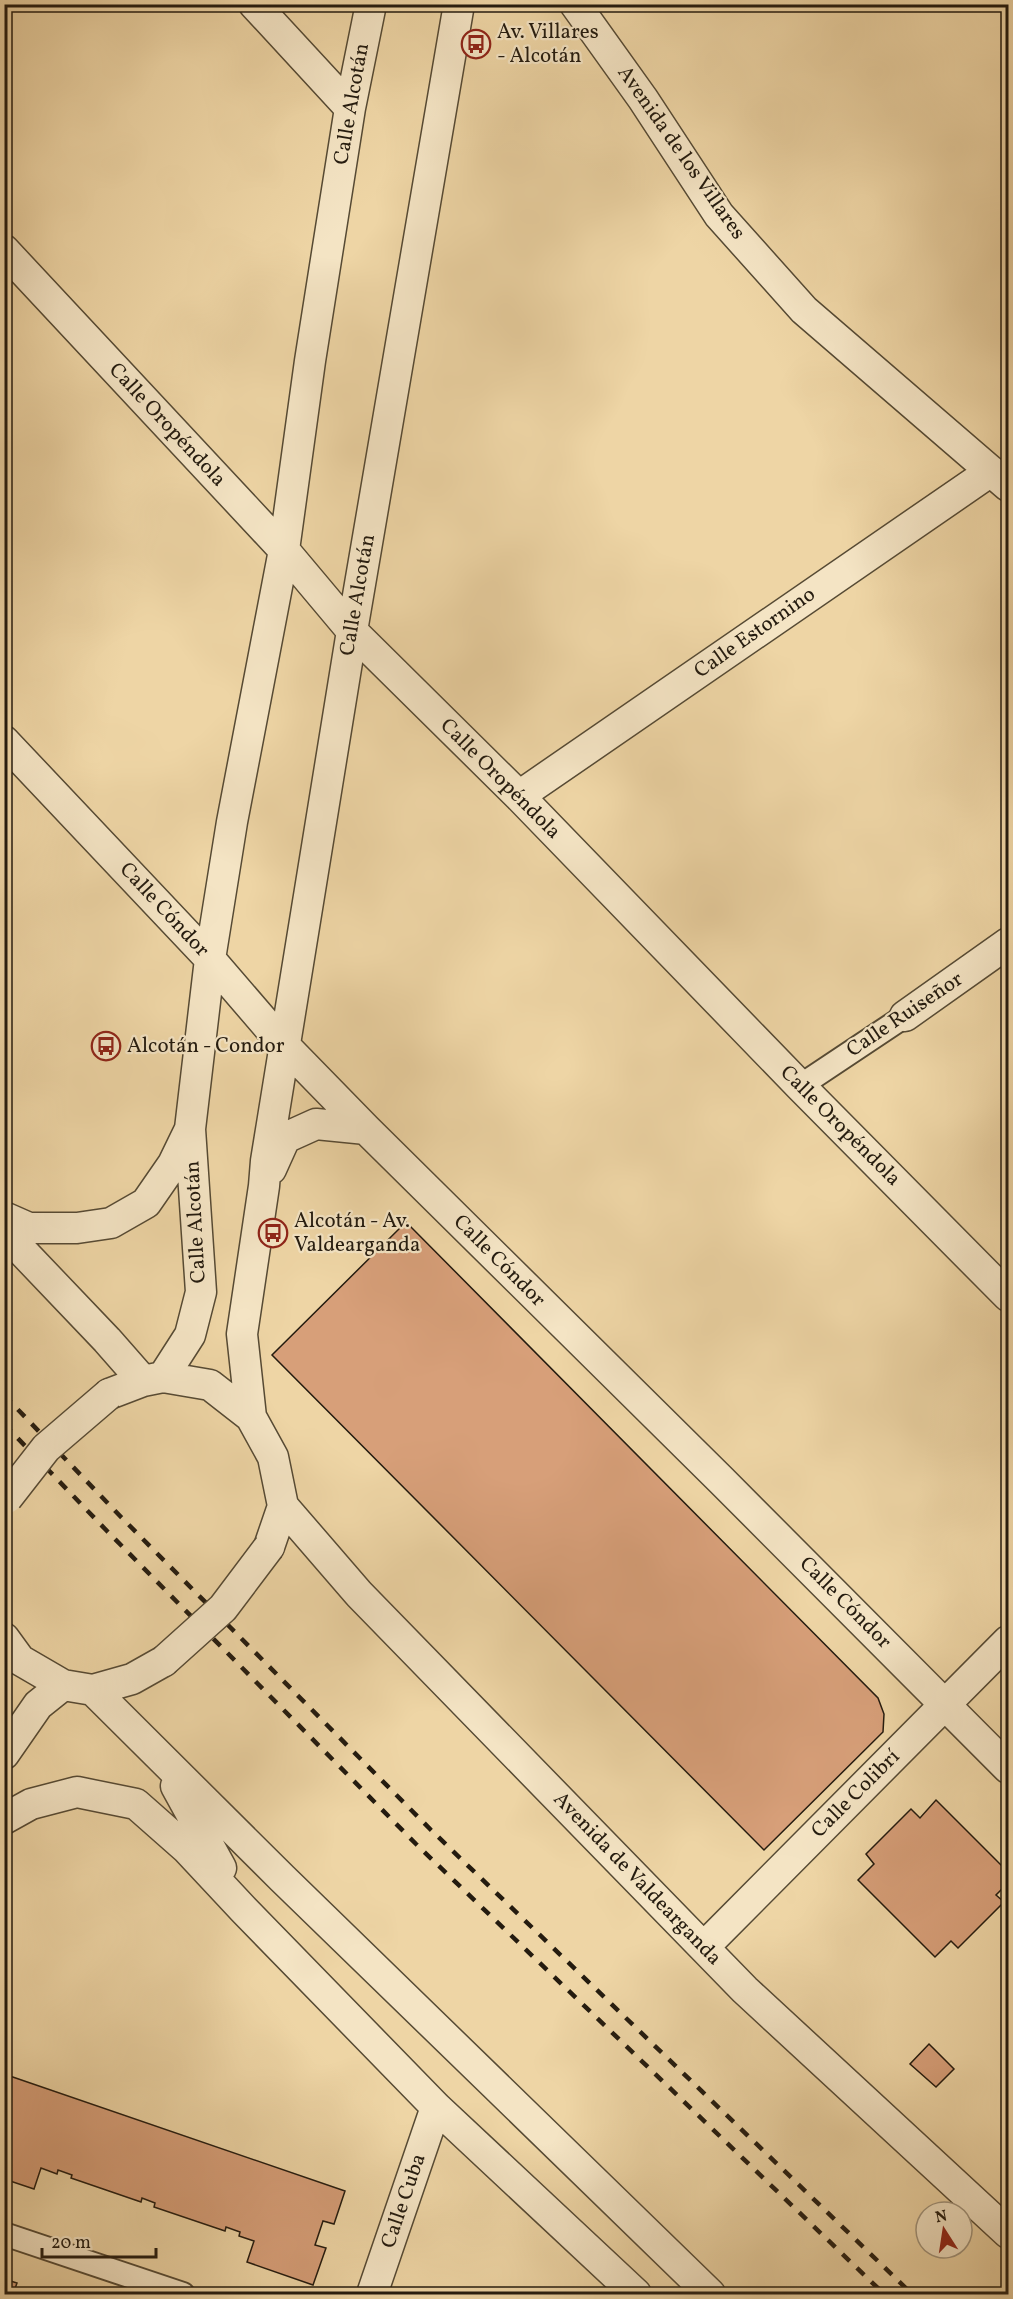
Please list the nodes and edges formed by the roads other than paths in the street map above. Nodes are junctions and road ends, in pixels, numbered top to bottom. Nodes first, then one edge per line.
1 (254, 4) edge
2 (371, 4) edge
3 (459, 4) edge
4 (575, 4) edge
5 (350, 108) junction
6 (4, 250) edge
7 (1000, 478) edge
8 (284, 550) junction
9 (352, 632) junction
10 (4, 741) edge
11 (519, 796) junction
12 (1008, 944) edge
13 (210, 959) junction
14 (905, 1016) joint
15 (284, 1045) junction
16 (800, 1086) junction
17 (190, 1129) junction
18 (366, 1130) junction
19 (264, 1186) junction
20 (4, 1217) edge
21 (4, 1232) edge
22 (1008, 1296) edge
23 (153, 1379) junction
24 (251, 1417) junction
25 (5, 1500) edge
26 (283, 1506) junction
27 (4, 1638) edge
28 (1008, 1641) edge
29 (63, 1685) junction
30 (93, 1690) junction
31 (946, 1704) junction
32 (4, 1754) edge
33 (158, 1755) junction
34 (1008, 1767) edge
35 (4, 1819) edge
36 (244, 1910) junction
37 (704, 1947) junction
38 (436, 2107) junction
39 (1008, 2233) edge
40 (4, 2234) edge
41 (183, 2295) edge
42 (372, 2295) edge
43 (636, 2295) edge
44 (710, 2295) edge

1 - 5 street
2 - 5 street, Calle Alcotán
3 - 9 street, Calle Alcotán
4 - 7 street, Avenida de los Villares
5 - 8 street, Calle Alcotán
6 - 8 street, Calle Oropéndola
7 - 11 street, Calle Estornino
8 - 9 street, Calle Oropéndola
8 - 13 street, Calle Alcotán
9 - 11 street, Calle Oropéndola
9 - 15 street, Calle Alcotán
10 - 13 street, Calle Cóndor
11 - 16 street, Calle Oropéndola
12 - 14 street, Calle Ruiseñor
13 - 15 street, Calle Cóndor
13 - 17 street, Calle Alcotán
14 - 16 street, Calle Ruiseñor
15 - 18 street, Calle Cóndor
15 - 19 street, Calle Alcotán
16 - 22 street, Calle Oropéndola
17 - 20 street, Calle Alcotán
17 - 23 street, Calle Alcotán
18 - 19 street, Calle Alcotán
18 - 31 street, Calle Cóndor
19 - 24 street, Calle Alcotán
21 - 23 street
23 - 24 street
23 - 25 street, bridge
24 - 26 street
26 - 30 street, bridge
26 - 37 street, Avenida de Valdearganda
27 - 29 street
28 - 31 street, Calle Colibrí
29 - 30 street
29 - 32 street
30 - 33 street
31 - 34 street, Calle Cóndor
31 - 37 street, Calle Colibrí
33 - 36 street
33 - 44 street
35 - 36 street
36 - 38 street
37 - 39 street, Avenida de Valdearganda
38 - 42 street, Calle Cuba
38 - 43 street
40 - 41 street

